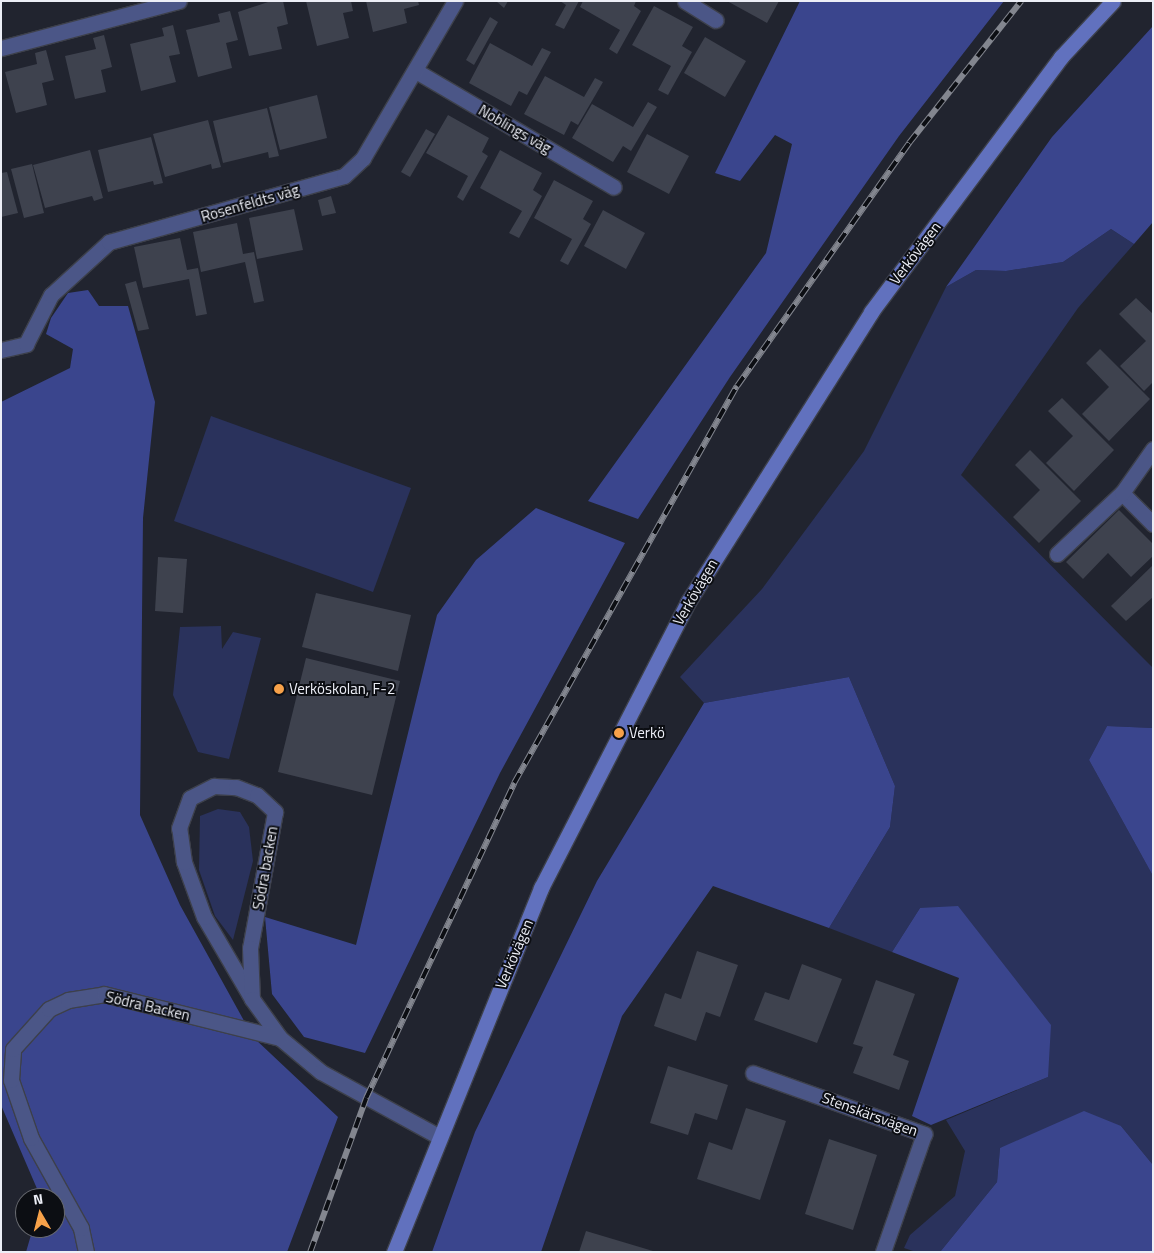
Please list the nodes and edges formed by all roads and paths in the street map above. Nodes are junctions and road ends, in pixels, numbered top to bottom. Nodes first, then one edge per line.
1 (179, 1) edge
2 (456, 1) edge
3 (685, 1) edge
4 (1113, 1) edge
5 (716, 20) dead end
6 (1, 48) edge
7 (416, 71) junction
8 (614, 187) dead end
9 (1, 350) edge
10 (1153, 449) edge
11 (1122, 493) junction
12 (1153, 524) edge
13 (1057, 554) dead end
14 (252, 999) junction
15 (280, 1038) junction
16 (753, 1073) dead end
17 (438, 1136) junction
18 (86, 1252) edge
19 (394, 1252) edge
20 (883, 1252) edge

1 - 6 street
2 - 7 street, Rosenfeldts väg
3 - 5 street
4 - 17 main road, Verkövägen
7 - 8 street, Noblings väg
7 - 9 street, Rosenfeldts väg
10 - 11 street
11 - 12 street
11 - 13 street
14 - 14 street, Södra backen
14 - 15 street, Södra backen
15 - 17 street, Södra backen
15 - 18 street, Södra Backen
16 - 20 street, Stenskärsvägen
17 - 19 main road, Verkövägen

